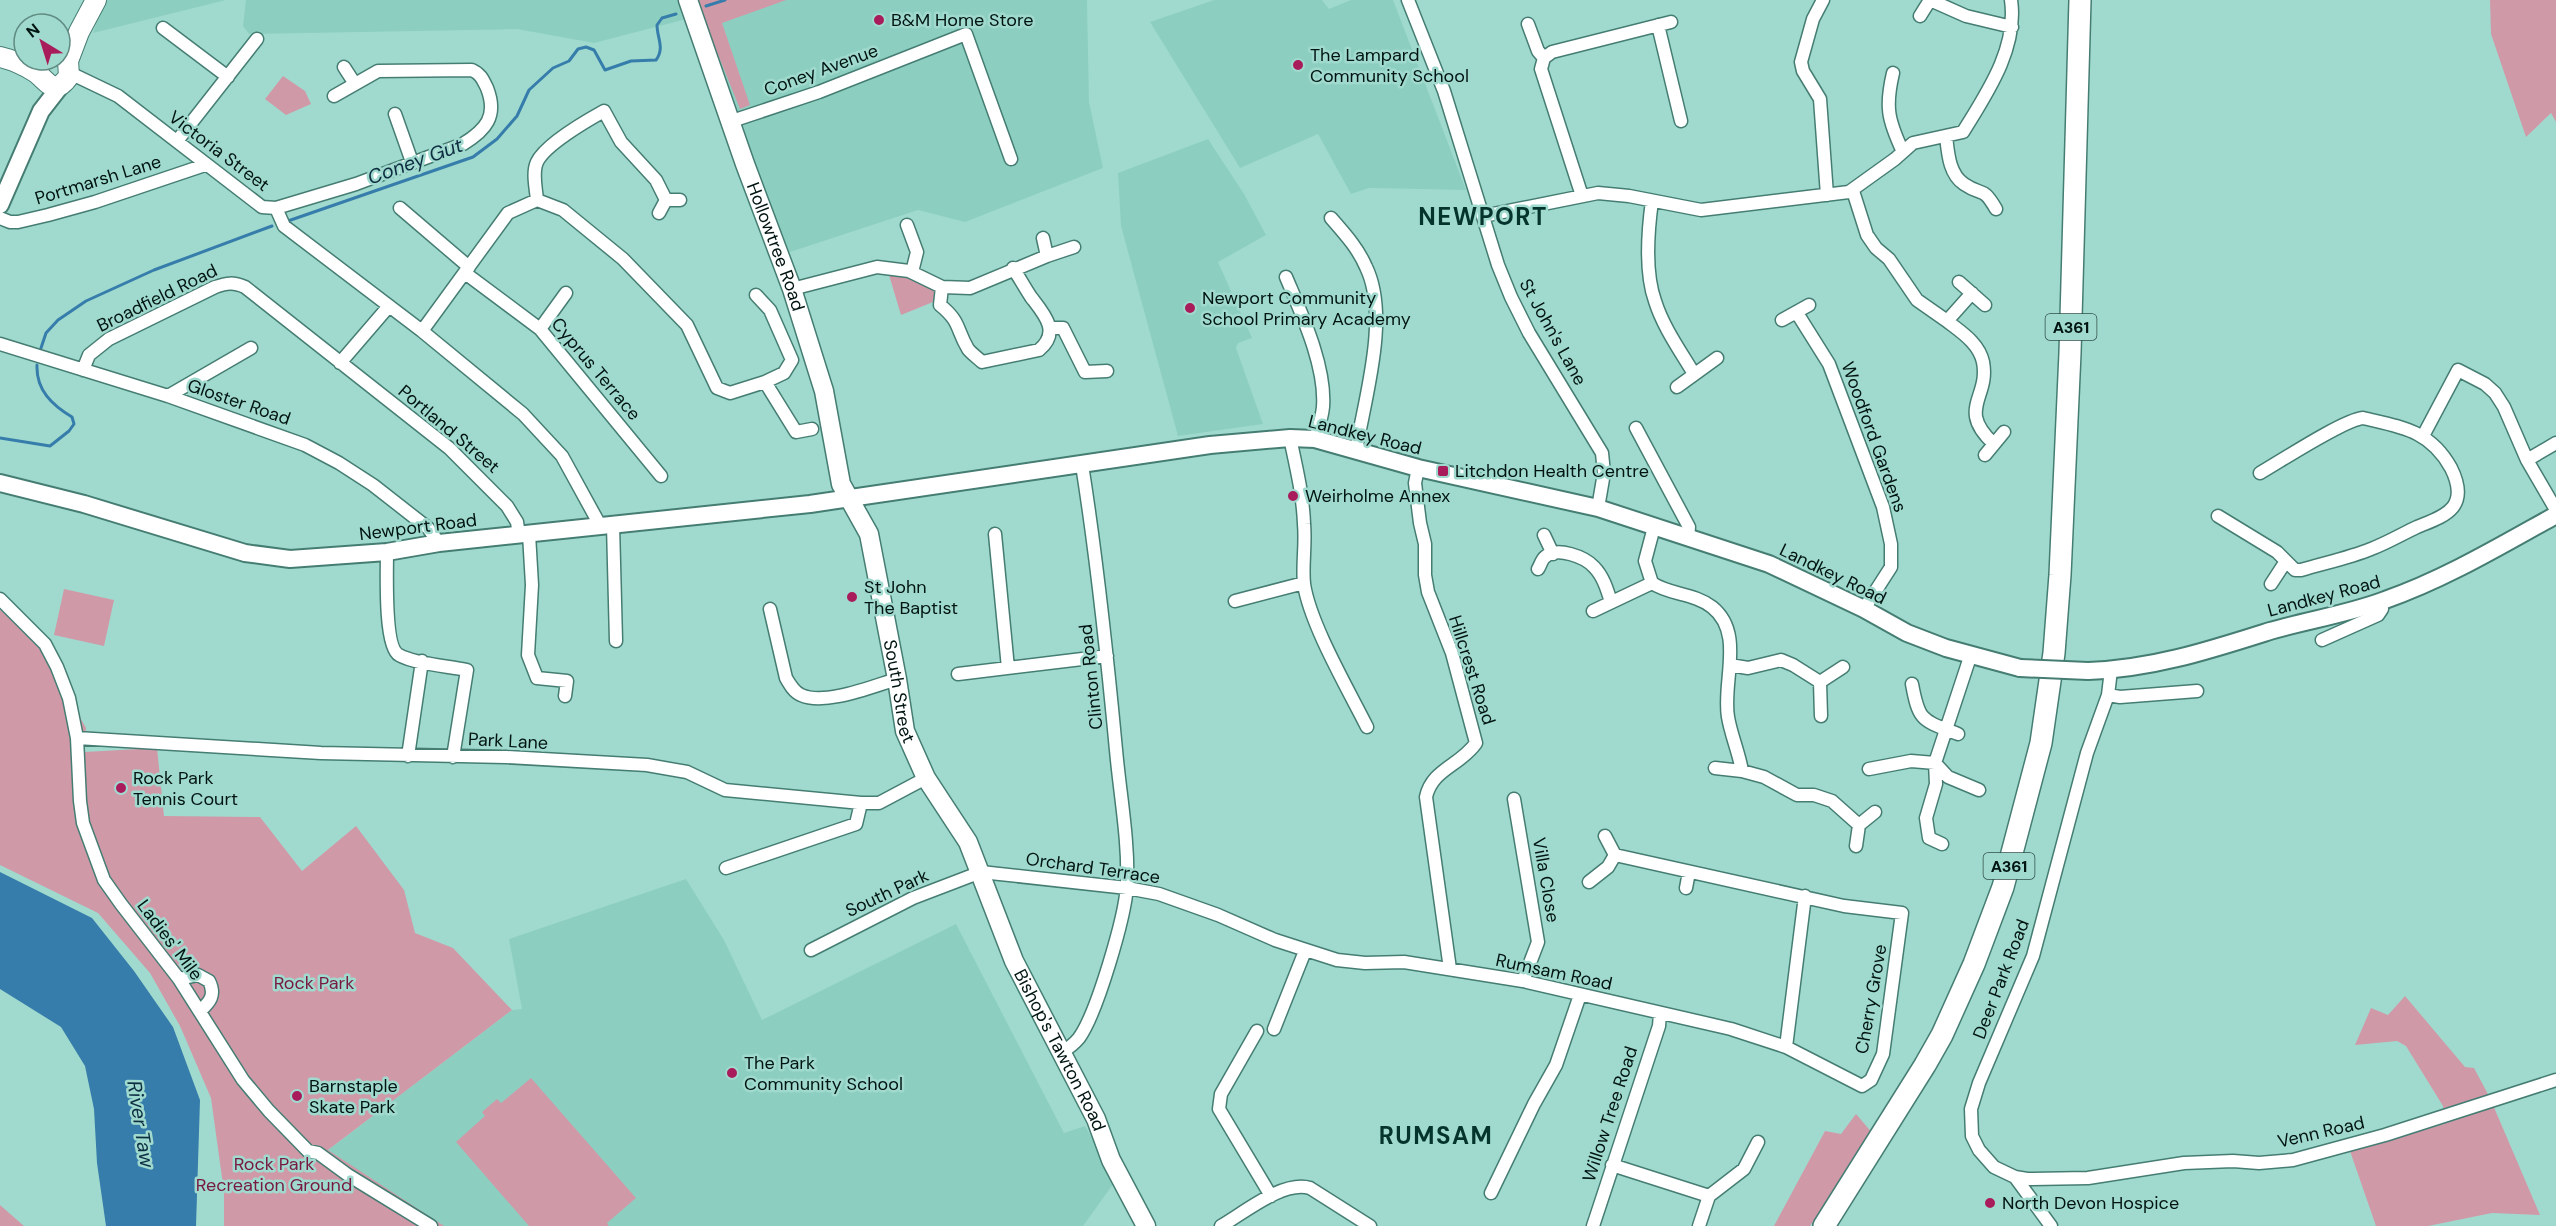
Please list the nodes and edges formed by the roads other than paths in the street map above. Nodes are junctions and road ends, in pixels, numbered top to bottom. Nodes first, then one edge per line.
1 (86, 0) edge
2 (96, 0) edge
3 (688, 0) edge
4 (1408, 0) edge
5 (1823, 0) edge
6 (1930, 0) edge
7 (2012, 0) edge
8 (2080, 0) edge
9 (1920, 16) dead end
10 (1671, 21) dead end
11 (1528, 24) dead end
12 (1658, 26) junction
13 (2012, 27) junction
14 (163, 28) dead end
15 (72, 31) edge
16 (257, 39) dead end
17 (72, 43) edge
18 (1544, 58) junction
19 (344, 67) dead end
20 (54, 72) edge
21 (67, 72) edge
22 (1893, 73) dead end
23 (228, 76) junction
24 (355, 84) junction
25 (334, 96) dead end
26 (395, 114) dead end
27 (732, 121) junction
28 (1681, 121) dead end
29 (1946, 136) junction
30 (177, 141) junction
31 (1903, 152) junction
32 (1011, 159) dead end
33 (412, 162) junction
34 (205, 165) junction
35 (1853, 191) junction
36 (1831, 194) junction
37 (1582, 196) junction
38 (537, 200) junction
39 (666, 200) junction
40 (680, 200) dead end
41 (1652, 201) junction
42 (0, 205) edge
43 (276, 208) junction
44 (400, 208) dead end
45 (1996, 210) dead end
46 (659, 213) dead end
47 (1483, 216) junction
48 (0, 218) edge
49 (1331, 218) dead end
50 (907, 225) dead end
51 (1043, 238) dead end
52 (1074, 247) dead end
53 (1047, 256) junction
54 (1013, 268) junction
55 (467, 270) junction
56 (912, 272) junction
57 (1286, 277) dead end
58 (1959, 282) dead end
59 (942, 287) junction
60 (792, 289) junction
61 (566, 293) dead end
62 (1972, 293) junction
63 (756, 295) dead end
64 (1809, 305) dead end
65 (1985, 305) dead end
66 (389, 306) junction
67 (1797, 312) junction
68 (1782, 320) dead end
69 (1947, 321) junction
70 (540, 328) junction
71 (1051, 328) junction
72 (422, 331) junction
73 (0, 344) edge
74 (251, 348) dead end
75 (1717, 358) dead end
76 (340, 363) junction
77 (83, 370) junction
78 (1107, 371) dead end
79 (1694, 374) junction
80 (765, 382) junction
81 (1677, 387) dead end
82 (168, 396) junction
83 (1636, 428) dead end
84 (812, 429) dead end
85 (2004, 432) dead end
86 (2423, 435) junction
87 (1290, 438) junction
88 (1315, 439) junction
89 (2556, 443) edge
90 (1994, 444) junction
91 (1356, 450) junction
92 (1984, 455) dead end
93 (2527, 460) junction
94 (1082, 465) junction
95 (1418, 468) junction
96 (2257, 475) dead end
97 (661, 476) dead end
98 (0, 483) edge
99 (849, 498) junction
100 (1598, 508) junction
101 (2556, 510) edge
102 (2218, 511) dead end
103 (2556, 515) edge
104 (607, 526) junction
105 (1654, 527) junction
106 (995, 534) dead end
107 (524, 535) junction
108 (1544, 535) dead end
109 (1688, 538) junction
110 (439, 543) junction
111 (387, 552) junction
112 (1553, 554) junction
113 (2286, 561) junction
114 (1538, 569) dead end
115 (1304, 583) junction
116 (1652, 583) junction
117 (2271, 584) dead end
118 (0, 599) edge
119 (1235, 601) dead end
120 (1611, 602) junction
121 (2381, 602) junction
122 (770, 609) dead end
123 (1864, 609) junction
124 (1593, 611) dead end
125 (2322, 640) dead end
126 (616, 641) dead end
127 (1971, 654) junction
128 (1107, 656) junction
129 (422, 661) junction
130 (1730, 665) junction
131 (1843, 667) dead end
132 (1008, 668) junction
133 (2111, 670) junction
134 (958, 674) dead end
135 (897, 679) junction
136 (1820, 682) junction
137 (1912, 684) dead end
138 (2198, 691) dead end
139 (2108, 695) junction
140 (565, 696) dead end
141 (1821, 716) dead end
142 (1367, 727) dead end
143 (1945, 729) junction
144 (1958, 734) dead end
145 (77, 738) junction
146 (408, 756) junction
147 (453, 757) junction
148 (1935, 763) junction
149 (1715, 768) dead end
150 (1869, 769) dead end
151 (1742, 771) junction
152 (926, 778) junction
153 (1979, 790) dead end
154 (1514, 799) dead end
155 (861, 803) junction
156 (1875, 812) dead end
157 (1518, 818) junction
158 (1505, 820) dead end
159 (1860, 825) junction
160 (1605, 836) dead end
161 (1942, 844) dead end
162 (1856, 846) dead end
163 (1615, 855) junction
164 (726, 868) dead end
165 (981, 872) junction
166 (1689, 872) junction
167 (1589, 882) dead end
168 (1127, 888) junction
169 (1686, 888) dead end
170 (1805, 896) junction
171 (1232, 921) joint
172 (811, 950) dead end
173 (1305, 951) junction
174 (1450, 969) junction
175 (179, 979) junction
176 (1523, 981) junction
177 (1580, 995) junction
178 (200, 1011) junction
179 (1660, 1014) junction
180 (1274, 1029) dead end
181 (1257, 1031) dead end
182 (1786, 1047) junction
183 (1062, 1052) junction
184 (2556, 1080) edge
185 (1862, 1086) joint
186 (1758, 1142) dead end
187 (1612, 1165) junction
188 (2015, 1177) junction
189 (1491, 1192) dead end
190 (1704, 1195) junction
191 (1271, 1196) junction
192 (431, 1226) edge
193 (1146, 1226) edge
194 (1221, 1226) edge
195 (1370, 1226) edge
196 (1593, 1226) edge
197 (1699, 1226) edge
198 (1824, 1226) edge
199 (2051, 1226) edge

1 - 15 main road
2 - 17 main road
3 - 27 main road, Hollowtree Road
4 - 47 street, St John's Lane
5 - 36 street
6 - 9 street
6 - 13 street
7 - 13 street
8 - 198 highway, A361
10 - 12 street
11 - 18 street
12 - 18 street
12 - 28 street
13 - 29 street
14 - 23 street
16 - 23 street
18 - 37 street
19 - 24 street
20 - 42 street
21 - 30 street, Victoria Street
22 - 31 street
23 - 30 street
24 - 25 street
24 - 33 street
26 - 33 street
27 - 32 street, Coney Avenue
27 - 60 main road, Hollowtree Road
29 - 31 street
29 - 45 street
30 - 34 street, Victoria Street
31 - 35 street
33 - 43 street
34 - 43 street, Victoria Street
34 - 48 street, Portmarsh Lane
35 - 36 street
35 - 69 street
36 - 41 street
37 - 41 street
37 - 47 street
38 - 39 street
38 - 55 street
38 - 80 street
39 - 40 street
39 - 46 street
41 - 79 street
43 - 66 street, Victoria Street
44 - 55 street, Cyprus Terrace
47 - 100 street, St John's Lane
49 - 91 street
50 - 56 street
51 - 53 street
52 - 53 street
53 - 54 street
54 - 59 street
54 - 71 street
55 - 70 street, Cyprus Terrace
55 - 72 street
56 - 59 street
56 - 60 street
57 - 88 street
58 - 62 street
59 - 71 street
60 - 99 main road, Hollowtree Road
61 - 70 street
62 - 65 street
62 - 69 street
63 - 80 street
64 - 67 street
66 - 72 street, Victoria Street
66 - 76 street
67 - 68 street
67 - 123 street, Woodford Gardens
69 - 90 street
70 - 97 street, Cyprus Terrace
71 - 78 street
72 - 104 street, Victoria Street
73 - 77 street, Gloster Road
74 - 82 street
75 - 79 street
76 - 77 street, Broadfield Road
76 - 107 street, Portland Street
77 - 82 street, Gloster Road
79 - 81 street
80 - 84 street
82 - 110 street, Gloster Road
83 - 109 street
85 - 90 street
86 - 93 street
86 - 96 street
86 - 113 street
87 - 88 street, Landkey Road
87 - 94 street, Landkey Road
87 - 115 street
88 - 91 street, Landkey Road
89 - 93 street
90 - 92 street
91 - 95 street, Landkey Road
93 - 101 street
94 - 99 street, Landkey Road
94 - 128 street, Clinton Road
95 - 100 street, Landkey Road
95 - 174 street, Hillcrest Road
98 - 111 street, Newport Road
99 - 104 street, Newport Road
99 - 135 main road, South Street
100 - 105 street, Landkey Road
102 - 113 street
103 - 121 street, Landkey Road
104 - 107 street, Newport Road
104 - 126 street
105 - 109 street, Landkey Road
105 - 116 street
106 - 132 street
107 - 110 street, Newport Road
107 - 140 street, Portland Street
108 - 112 street
109 - 123 street, Landkey Road
110 - 111 street, Newport Road
111 - 129 street
112 - 114 street
112 - 120 street
113 - 117 street
115 - 119 street
115 - 142 street
116 - 120 street
116 - 130 street
118 - 145 street, Ladies' Mile
120 - 124 street
121 - 125 street
121 - 133 street, Landkey Road
122 - 135 street
123 - 127 street, Landkey Road
127 - 133 street, Landkey Road, bridge
127 - 143 street
128 - 132 street
128 - 168 street, Clinton Road
129 - 146 street
129 - 147 street
130 - 136 street
130 - 151 street
131 - 136 street
132 - 134 street
133 - 139 street, Deer Park Road
135 - 152 main road, South Street
136 - 141 street
137 - 143 street
138 - 139 street
139 - 188 street, Deer Park Road
143 - 144 street
143 - 148 street
145 - 146 street, Park Lane
145 - 175 street, Ladies' Mile
146 - 147 street, Park Lane
147 - 155 street, Park Lane
148 - 150 street
148 - 153 street
148 - 161 street
149 - 151 street
151 - 159 street
152 - 155 street, Park Lane
152 - 165 main road, South Street
154 - 157 street, Villa Close
155 - 164 street
156 - 159 street
157 - 158 street, Villa Close
157 - 176 street, Villa Close
159 - 162 street
160 - 163 street
163 - 166 street
163 - 167 street
165 - 168 street, Orchard Terrace
165 - 172 street, South Park
165 - 183 main road, Bishop's Tawton Road
166 - 169 street
166 - 170 street
168 - 171 street, Orchard Terrace
168 - 183 street, Clinton Road
170 - 182 street
170 - 185 street, Cherry Grove
171 - 173 street, Rumsam Road
173 - 174 street, Rumsam Road
173 - 180 street
174 - 176 street, Rumsam Road
175 - 178 street, Ladies' Mile
175 - 178 street
176 - 177 street, Rumsam Road
177 - 179 street, Rumsam Road
177 - 189 street
178 - 192 street, Ladies' Mile
179 - 182 street, Rumsam Road
179 - 187 street, Willow Tree Road
181 - 191 street
182 - 185 street, Rumsam Road
183 - 193 main road, Bishop's Tawton Road
184 - 188 street, Venn Road
186 - 190 street
187 - 190 street
187 - 196 street, Willow Tree Road
188 - 199 street
190 - 197 street
191 - 194 street
191 - 195 street

